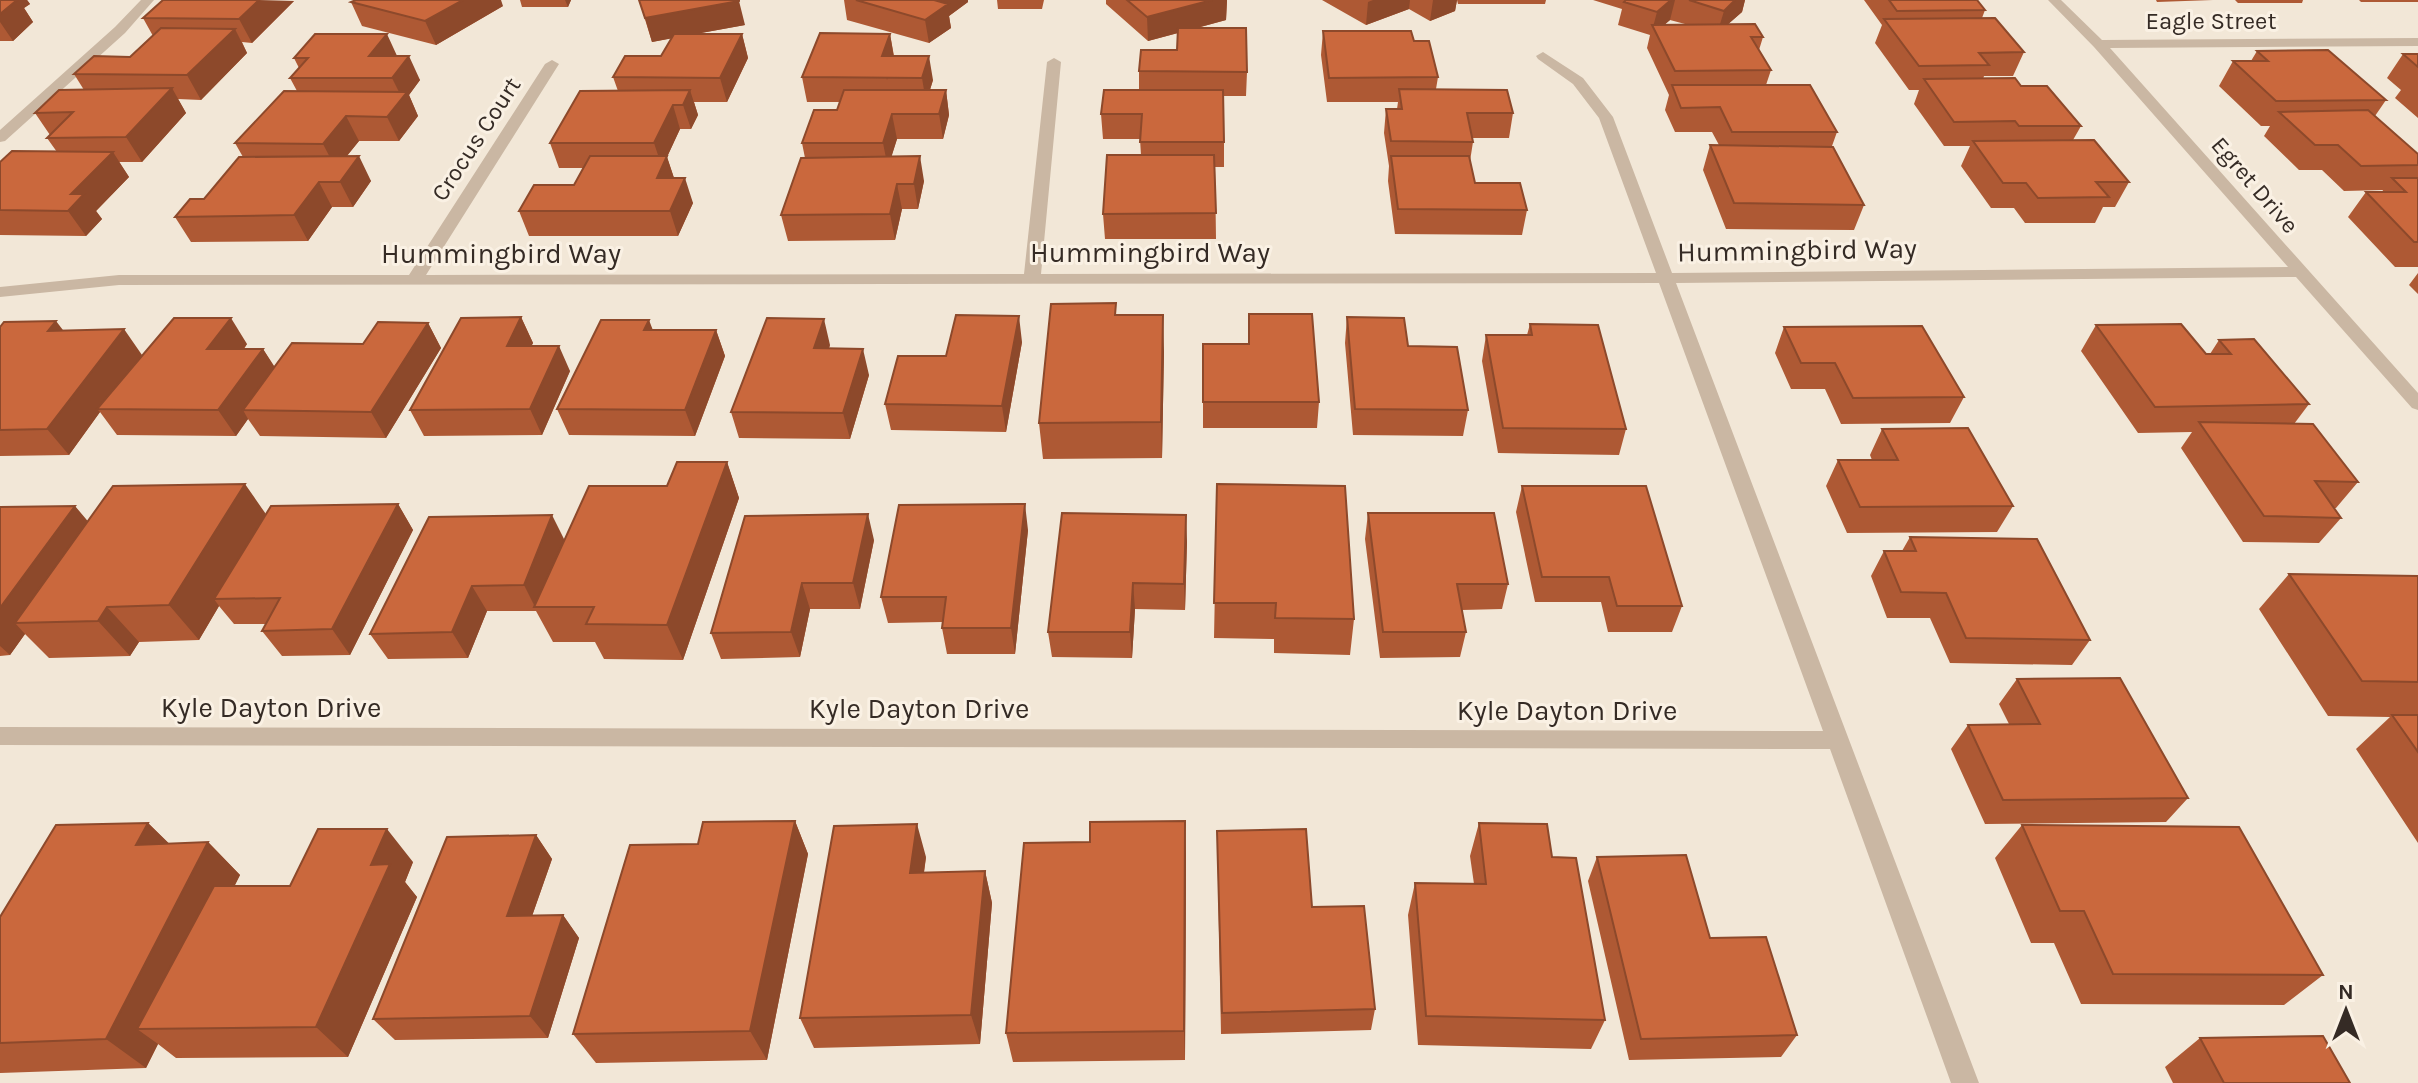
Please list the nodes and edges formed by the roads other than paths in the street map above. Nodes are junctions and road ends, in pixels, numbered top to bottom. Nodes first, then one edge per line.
1 (148, 0) edge
2 (2054, 0) edge
3 (2418, 42) edge
4 (2099, 44) junction
5 (1543, 56) dead end
6 (1054, 62) dead end
7 (552, 64) dead end
8 (0, 138) edge
9 (2300, 272) junction
10 (1668, 278) junction
11 (1032, 279) junction
12 (414, 280) junction
13 (0, 292) edge
14 (2418, 404) edge
15 (0, 736) edge
16 (1839, 740) junction
17 (1965, 1083) edge

1 - 8 street
2 - 4 street, Egret Drive
3 - 4 street, Eagle Street
4 - 9 street, Egret Drive
5 - 10 street
6 - 11 street
7 - 12 street, Crocus Court
9 - 10 street, Hummingbird Way
9 - 14 street, Egret Drive
10 - 11 street, Hummingbird Way
10 - 16 street
11 - 12 street, Hummingbird Way
12 - 13 street, Hummingbird Way
15 - 16 street, Kyle Dayton Drive
16 - 17 street

